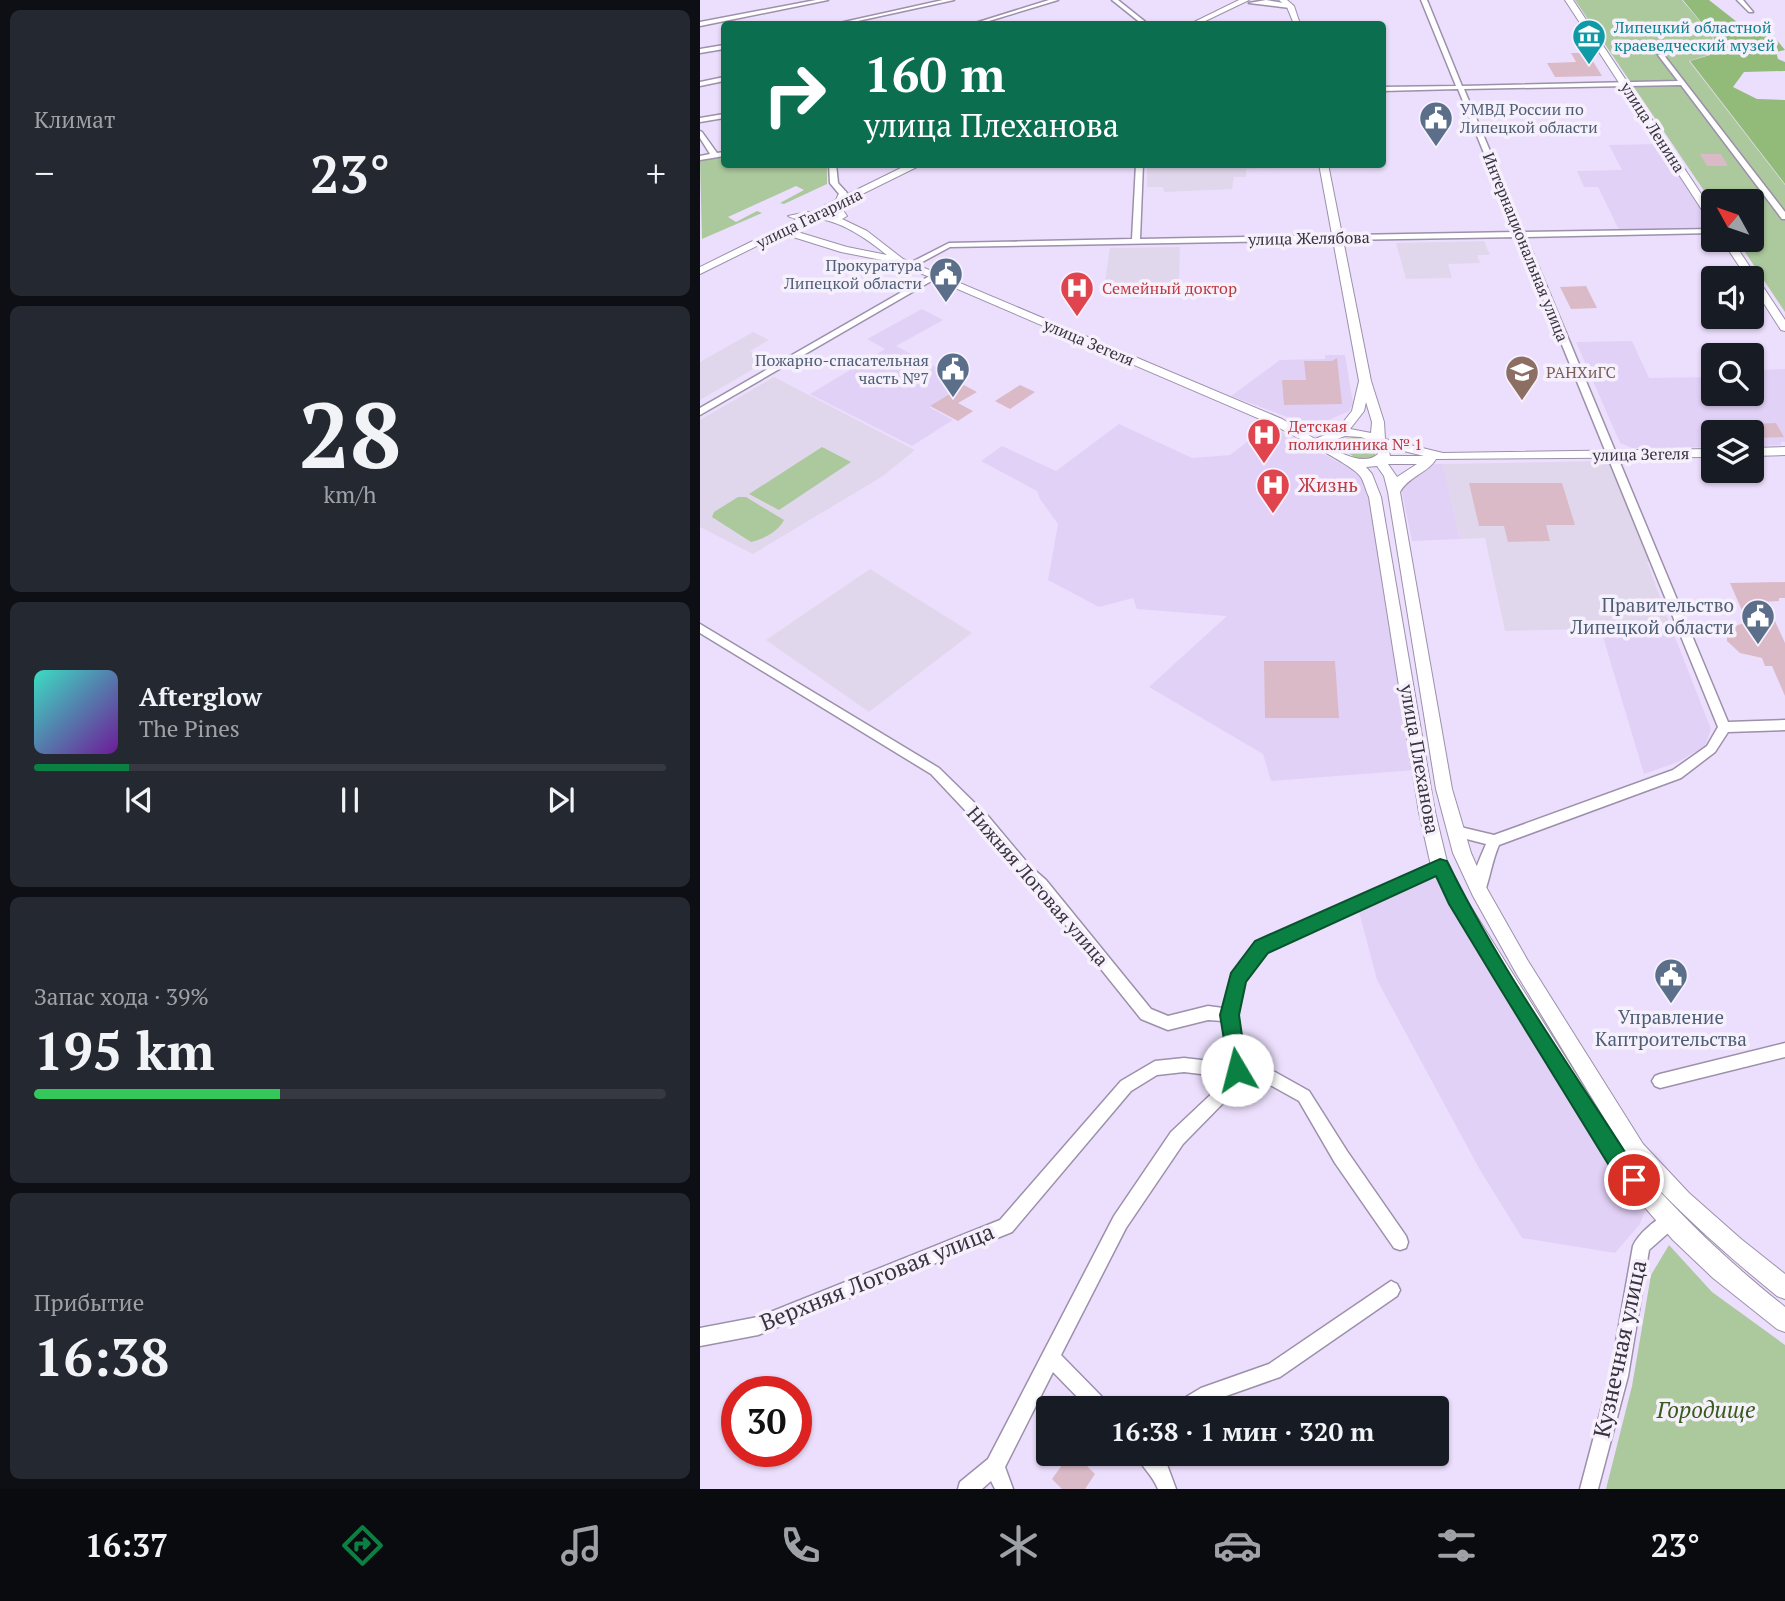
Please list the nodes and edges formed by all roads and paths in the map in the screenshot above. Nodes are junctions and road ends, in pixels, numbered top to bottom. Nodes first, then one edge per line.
1 (825, 0) edge
2 (951, 0) edge
3 (1055, 0) edge
4 (1115, 0) edge
5 (1424, 0) edge
6 (1569, 0) edge
7 (1740, 0) edge
8 (1252, 1) edge
9 (1292, 2) edge
10 (1751, 11) dead end
11 (852, 21) edge
12 (985, 21) edge
13 (1140, 21) edge
14 (1202, 21) edge
15 (1214, 21) edge
16 (1296, 21) edge
17 (700, 24) edge
18 (721, 48) edge
19 (700, 51) edge
20 (1661, 55) dead end
21 (721, 80) edge
22 (700, 83) edge
23 (1684, 83) junction
24 (1625, 85) junction
25 (1460, 87) junction
26 (1386, 89) edge
27 (721, 116) edge
28 (700, 120) edge
29 (700, 133) edge
30 (721, 155) edge
31 (715, 156) junction
32 (700, 158) edge
33 (832, 168) edge
34 (894, 168) edge
35 (910, 168) edge
36 (1140, 168) edge
37 (1325, 168) edge
38 (843, 193) junction
39 (1701, 201) edge
40 (837, 204) junction
41 (818, 213) junction
42 (793, 216) junction
43 (1785, 217) edge
44 (841, 223) junction
45 (860, 230) junction
46 (1701, 231) edge
47 (772, 235) junction
48 (1521, 235) junction
49 (872, 237) junction
50 (1338, 238) junction
51 (813, 239) junction
52 (1136, 241) junction
53 (845, 250) junction
54 (1735, 252) edge
55 (700, 261) edge
56 (905, 263) junction
57 (700, 271) edge
58 (936, 276) junction
59 (1785, 328) edge
60 (1365, 381) junction
61 (700, 412) edge
62 (1278, 422) junction
63 (1342, 432) junction
64 (1379, 440) junction
65 (1316, 443) junction
66 (1785, 451) edge
67 (1764, 452) edge
68 (1337, 453) junction
69 (1701, 453) edge
70 (1612, 455) junction
71 (1438, 458) junction
72 (1381, 461) junction
73 (1353, 463) junction
74 (1394, 492) junction
75 (704, 631) edge
76 (1785, 725) edge
77 (1724, 727) junction
78 (1456, 831) junction
79 (1494, 841) junction
80 (1440, 866) junction
81 (1479, 891) junction
82 (1229, 1015) junction
83 (1785, 1050) edge
84 (1237, 1070) junction
85 (1660, 1081) dead end
86 (1669, 1221) junction
87 (1400, 1242) dead end
88 (1785, 1288) edge
89 (1391, 1290) dead end
90 (1785, 1321) edge
91 (700, 1337) edge
92 (1051, 1357) junction
93 (1089, 1396) edge
94 (1204, 1396) edge
95 (995, 1466) junction
96 (1156, 1466) edge
97 (967, 1489) edge
98 (1004, 1489) edge
99 (1167, 1489) edge
100 (1589, 1489) edge

1 - 17 street
2 - 11 street
3 - 12 street
4 - 13 street
5 - 25 street, Интернациональная улица
6 - 24 main road, улица Ленина
7 - 10 street
8 - 9 street
8 - 14 main road
8 - 15 main road
9 - 16 main road
18 - 19 street
20 - 23 street
21 - 22 street
23 - 24 street
23 - 43 street
24 - 25 street
24 - 39 main road, улица Ленина
25 - 26 street
25 - 48 street, Интернациональная улица
27 - 28 street
29 - 31 street
30 - 31 street
31 - 32 street
33 - 38 street
34 - 38 main road, улица Гагарина
35 - 40 main road, улица Гагарина
36 - 52 street
37 - 50 main road
38 - 40 main road
38 - 42 main road, улица Гагарина
40 - 41 main road, улица Гагарина
40 - 45 main road
41 - 42 main road
41 - 44 main road
41 - 47 main road, улица Гагарина
42 - 55 main road, улица Гагарина
44 - 45 main road
44 - 51 main road
45 - 49 main road
46 - 48 street, улица Желябова
47 - 51 main road
47 - 57 main road, улица Гагарина
48 - 50 street, улица Желябова
48 - 70 street, Интернациональная улица
49 - 53 main road
49 - 56 main road
50 - 52 street, улица Желябова
50 - 60 main road
51 - 53 main road
52 - 56 street, улица Желябова
53 - 56 main road
54 - 59 main road
56 - 58 main road, улица Зегеля
58 - 61 street
58 - 62 main road, улица Зегеля
60 - 63 main road
60 - 64 main road
62 - 63 main road, улица Зегеля
62 - 65 main road, улица Зегеля
63 - 64 main road, улица Зегеля
63 - 65 main road
63 - 68 main road
64 - 71 main road, улица Зегеля
64 - 72 main road
65 - 68 main road, улица Зегеля
66 - 67 main road
68 - 73 main road, улица Зегеля
69 - 70 main road, улица Зегеля
70 - 71 main road, улица Зегеля
70 - 77 street, Интернациональная улица
71 - 72 main road, улица Зегеля
71 - 74 main road
72 - 73 main road, улица Зегеля
72 - 74 main road, улица Плеханова
73 - 80 main road, улица Плеханова
74 - 78 main road, улица Плеханова
75 - 82 street, Нижняя Логовая улица
76 - 77 street
77 - 79 street
78 - 79 street
78 - 81 main road, улица Плеханова
79 - 81 street
80 - 82 street
80 - 86 main road, улица Плеханова
81 - 88 main road, улица Плеханова
82 - 84 street
83 - 85 street
84 - 87 street
84 - 91 street, Верхняя Логовая улица
84 - 92 street
86 - 90 main road, улица Плеханова
86 - 100 street, Кузнечная улица
89 - 94 street
92 - 93 street
92 - 95 street
95 - 97 street
95 - 98 street
96 - 99 street

